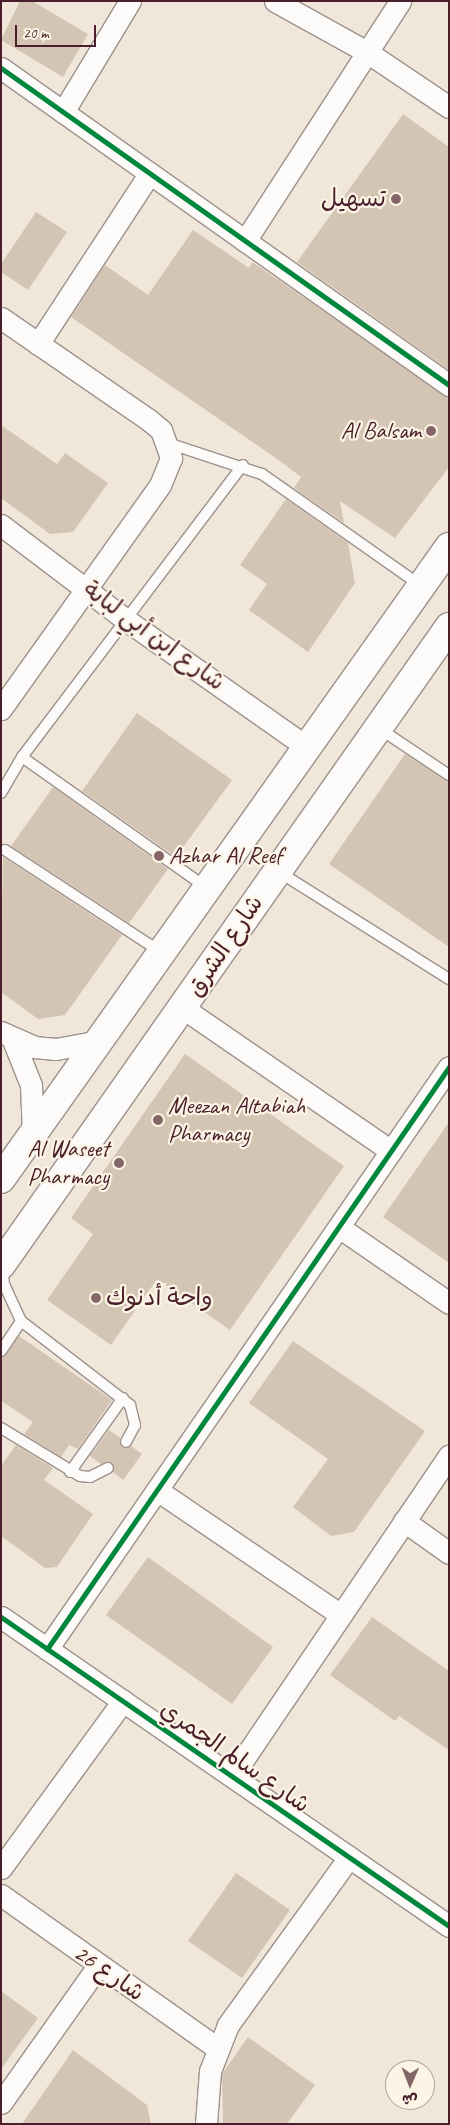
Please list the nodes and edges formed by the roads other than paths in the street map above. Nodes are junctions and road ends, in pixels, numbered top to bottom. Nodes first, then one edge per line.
1 (130, 1) edge
2 (274, 1) edge
3 (400, 1) edge
4 (367, 52) junction
5 (1, 68) edge
6 (449, 107) edge
7 (62, 112) junction
8 (150, 173) junction
9 (244, 241) junction
10 (1, 318) edge
11 (38, 344) junction
12 (449, 385) edge
13 (168, 443) junction
14 (243, 465) junction
15 (1, 525) edge
16 (449, 547) edge
17 (421, 586) junction
18 (88, 587) junction
19 (126, 620) junction
20 (449, 627) edge
21 (1, 709) edge
22 (379, 729) junction
23 (307, 747) junction
24 (22, 757) junction
25 (449, 775) edge
26 (1, 793) edge
27 (3, 849) edge
28 (276, 870) junction
29 (207, 888) junction
30 (162, 953) junction
31 (449, 979) edge
32 (183, 1008) junction
33 (7, 1036) edge
34 (100, 1041) junction
35 (449, 1068) edge
36 (33, 1134) junction
37 (391, 1151) junction
38 (1, 1179) edge
39 (338, 1227) junction
40 (2, 1265) edge
41 (449, 1303) edge
42 (21, 1321) junction
43 (1, 1351) edge
44 (123, 1398) junction
45 (1, 1428) edge
46 (126, 1442) dead end
47 (449, 1455) edge
48 (108, 1468) dead end
49 (70, 1472) junction
50 (157, 1490) junction
51 (404, 1521) junction
52 (449, 1553) edge
53 (341, 1615) junction
54 (1, 1617) edge
55 (47, 1649) junction
56 (123, 1701) junction
57 (232, 1776) junction
58 (349, 1857) junction
59 (1, 1868) edge
60 (1, 1895) edge
61 (449, 1926) edge
62 (98, 1966) junction
63 (218, 2048) junction
64 (1, 2102) edge
65 (206, 2124) edge

1 - 7 street
2 - 4 street
3 - 4 street
4 - 6 street
4 - 9 street
5 - 7 street
7 - 8 street
8 - 9 street
8 - 11 street
9 - 12 street
10 - 11 street
11 - 13 street
13 - 14 lane
13 - 18 street
14 - 17 lane
14 - 19 lane
15 - 18 street, شارع ابن أبي لبابة
16 - 17 main road, شارع الشرق
17 - 23 main road, شارع الشرق
18 - 19 street, شارع ابن أبي لبابة
18 - 21 street
19 - 23 street, شارع ابن أبي لبابة
19 - 24 lane
20 - 22 main road, شارع الشرق
22 - 25 lane
22 - 28 main road, شارع الشرق
23 - 29 main road, شارع الشرق
24 - 26 lane
24 - 29 lane
27 - 30 lane
28 - 31 lane
28 - 32 main road, شارع الشرق
29 - 30 main road, شارع الشرق
30 - 34 main road, شارع الشرق
32 - 37 street
32 - 40 main road, شارع الشرق
33 - 34 street
33 - 36 street
34 - 36 main road, شارع الشرق
35 - 37 street
36 - 38 main road, شارع الشرق
37 - 39 street
39 - 41 street
39 - 50 street
40 - 42 lane
42 - 43 lane
42 - 44 lane
44 - 46 lane
44 - 49 lane
45 - 49 lane
47 - 51 street
48 - 49 lane
50 - 53 street
50 - 55 street
51 - 52 street
51 - 53 street
53 - 57 street
54 - 55 street, شارع سالم الجمري
55 - 56 street, شارع سالم الجمري
56 - 57 street, شارع سالم الجمري
56 - 59 street
57 - 58 street, شارع سالم الجمري
58 - 61 street, شارع سالم الجمري
58 - 63 street
60 - 62 street, شارع 26
62 - 63 street, شارع 26
62 - 64 street
63 - 65 street

